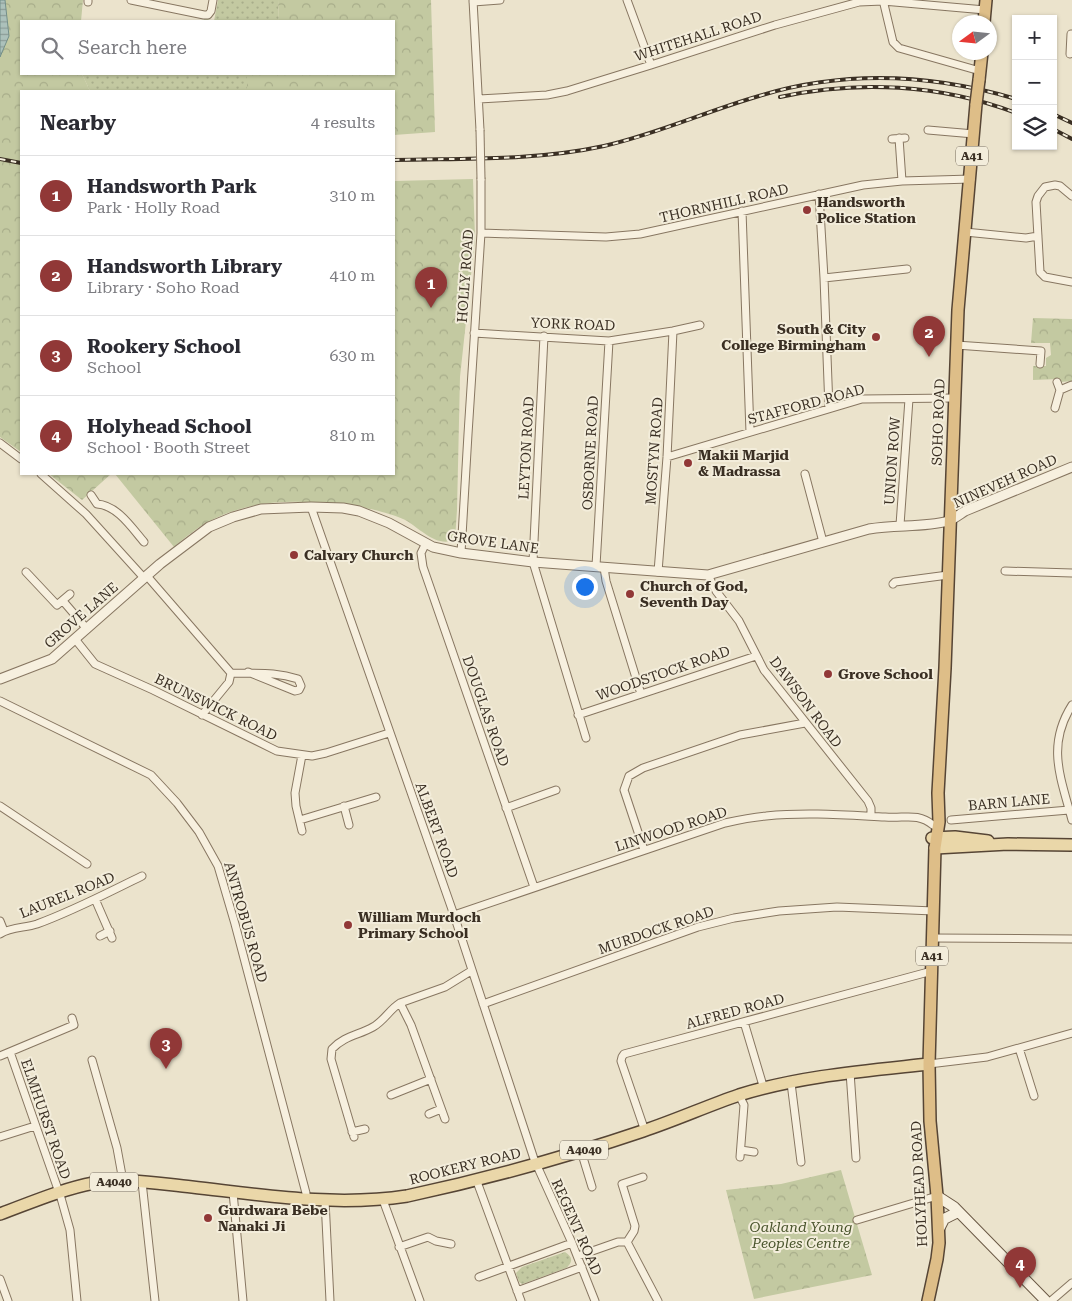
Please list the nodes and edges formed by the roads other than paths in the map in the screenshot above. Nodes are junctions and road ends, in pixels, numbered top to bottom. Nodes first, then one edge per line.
1 (131, 0) edge
2 (213, 0) edge
3 (500, 0) edge
4 (627, 0) edge
5 (146, 1) edge
6 (473, 1) edge
7 (883, 1) edge
8 (986, 5) edge
9 (1070, 34) dead end
10 (1071, 45) edge
11 (1070, 54) dead end
12 (981, 60) edge
13 (651, 65) junction
14 (980, 75) junction
15 (479, 99) junction
16 (928, 130) dead end
17 (974, 134) junction
18 (899, 138) dead end
19 (971, 179) junction
20 (902, 181) junction
21 (819, 194) junction
22 (1072, 196) edge
23 (742, 211) junction
24 (965, 232) junction
25 (482, 233) junction
26 (1038, 236) junction
27 (907, 270) dead end
28 (824, 278) junction
29 (1072, 282) edge
30 (700, 325) dead end
31 (673, 331) junction
32 (474, 333) junction
33 (544, 336) junction
34 (609, 341) junction
35 (956, 344) junction
36 (1040, 364) dead end
37 (1058, 382) dead end
38 (1072, 386) edge
39 (1060, 390) junction
40 (954, 398) junction
41 (910, 399) junction
42 (829, 408) junction
43 (1055, 408) dead end
44 (750, 432) junction
45 (0, 443) edge
46 (667, 457) junction
47 (20, 458) edge
48 (1072, 466) edge
49 (805, 474) dead end
50 (42, 475) edge
51 (91, 495) dead end
52 (97, 504) junction
53 (311, 507) junction
54 (86, 514) junction
55 (950, 520) junction
56 (900, 525) junction
57 (144, 542) dead end
58 (823, 542) junction
59 (426, 543) junction
60 (461, 553) junction
61 (533, 562) junction
62 (600, 566) junction
63 (1005, 571) dead end
64 (26, 572) dead end
65 (658, 572) junction
66 (1072, 573) edge
67 (708, 575) junction
68 (948, 575) junction
69 (146, 577) junction
70 (893, 584) dead end
71 (70, 594) dead end
72 (63, 601) junction
73 (87, 629) junction
74 (75, 640) junction
75 (756, 656) junction
76 (248, 672) junction
77 (231, 673) junction
78 (0, 679) edge
79 (641, 694) junction
80 (0, 701) edge
81 (1072, 705) edge
82 (578, 715) junction
83 (202, 716) junction
84 (805, 723) junction
85 (389, 732) junction
86 (586, 738) dead end
87 (302, 756) junction
88 (556, 790) dead end
89 (938, 793) junction
90 (376, 797) dead end
91 (0, 806) edge
92 (344, 806) junction
93 (506, 808) junction
94 (1069, 810) junction
95 (871, 816) junction
96 (300, 820) junction
97 (951, 820) dead end
98 (1072, 820) edge
99 (349, 825) dead end
100 (932, 825) junction
101 (302, 831) dead end
102 (935, 841) junction
103 (1072, 844) edge
104 (644, 850) junction
105 (87, 864) dead end
106 (142, 876) dead end
107 (534, 888) junction
108 (95, 899) junction
109 (934, 911) junction
110 (454, 915) junction
111 (0, 921) edge
112 (2, 933) edge
113 (100, 936) dead end
114 (933, 938) junction
115 (1072, 939) edge
116 (471, 971) junction
117 (932, 971) junction
118 (400, 1003) junction
119 (483, 1004) junction
120 (72, 1018) dead end
121 (744, 1022) junction
122 (1072, 1033) edge
123 (1019, 1048) junction
124 (10, 1052) junction
125 (0, 1056) edge
126 (92, 1060) dead end
127 (929, 1064) junction
128 (850, 1072) junction
129 (431, 1079) junction
130 (791, 1083) junction
131 (764, 1089) junction
132 (391, 1095) dead end
133 (739, 1095) junction
134 (1034, 1096) dead end
135 (442, 1109) junction
136 (429, 1114) dead end
137 (445, 1118) dead end
138 (35, 1126) junction
139 (365, 1129) dead end
140 (644, 1131) junction
141 (0, 1137) edge
142 (581, 1151) junction
143 (754, 1152) dead end
144 (856, 1158) dead end
145 (801, 1162) dead end
146 (536, 1163) junction
147 (642, 1177) dead end
148 (476, 1179) junction
149 (123, 1181) junction
150 (142, 1182) junction
151 (592, 1187) dead end
152 (232, 1192) junction
153 (59, 1193) junction
154 (937, 1196) junction
155 (306, 1199) junction
156 (325, 1200) junction
157 (383, 1200) junction
158 (958, 1212) junction
159 (0, 1214) edge
160 (856, 1220) dead end
161 (939, 1229) junction
162 (627, 1242) junction
163 (572, 1243) junction
164 (452, 1244) dead end
165 (399, 1247) junction
166 (578, 1256) junction
167 (509, 1267) junction
168 (582, 1267) junction
169 (479, 1277) dead end
170 (0, 1279) edge
171 (1072, 1283) edge
172 (517, 1291) junction
173 (8, 1301) edge
174 (77, 1301) edge
175 (155, 1301) edge
176 (243, 1301) edge
177 (330, 1301) edge
178 (420, 1301) edge
179 (521, 1301) edge
180 (595, 1301) edge
181 (658, 1301) edge
182 (928, 1301) edge
183 (1046, 1301) edge
184 (1051, 1301) edge

1 - 5 street
2 - 5 street
3 - 6 street
4 - 13 street
6 - 15 street, HOLLY ROAD
7 - 8 street, WHITEHALL ROAD
7 - 13 street, WHITEHALL ROAD
7 - 14 street
9 - 10 street
10 - 11 street
12 - 14 highway, SOHO ROAD / A41
13 - 15 street, WHITEHALL ROAD
14 - 17 highway, SOHO ROAD / A41, bridge
15 - 25 street, HOLLY ROAD, bridge
16 - 17 street
17 - 19 highway, SOHO ROAD / A41
18 - 20 street
19 - 20 street, THORNHILL ROAD
19 - 24 highway, SOHO ROAD / A41
20 - 21 street, THORNHILL ROAD
21 - 23 street, THORNHILL ROAD
21 - 28 street
22 - 26 street
23 - 25 street, THORNHILL ROAD
23 - 44 street
24 - 26 street
24 - 35 highway, SOHO ROAD / A41
25 - 32 street, HOLLY ROAD
26 - 29 street
27 - 28 street
28 - 42 street
30 - 31 street, YORK ROAD
31 - 34 street, YORK ROAD
31 - 46 street, MOSTYN ROAD
32 - 33 street, YORK ROAD
32 - 60 street, HOLLY ROAD
33 - 34 street, YORK ROAD
33 - 61 street, LEYTON ROAD
34 - 62 street, OSBORNE ROAD
35 - 36 street
35 - 40 highway, SOHO ROAD / A41
37 - 39 street
38 - 39 street
39 - 43 street
40 - 41 street, STAFFORD ROAD
40 - 55 highway, SOHO ROAD / A41
41 - 42 street, STAFFORD ROAD
41 - 56 street, UNION ROW
42 - 44 street, STAFFORD ROAD
44 - 46 street, STAFFORD ROAD
45 - 47 street
46 - 65 street, MOSTYN ROAD
48 - 55 street, NINEVEH ROAD
49 - 58 street
50 - 54 street
51 - 52 street
52 - 54 street
52 - 57 street
53 - 59 street, GROVE LANE
53 - 69 street, GROVE LANE
53 - 85 street, ALBERT ROAD
54 - 69 street
55 - 56 street, GROVE LANE
55 - 68 highway, SOHO ROAD / A41
56 - 58 street, GROVE LANE
58 - 67 street, GROVE LANE
59 - 60 street, GROVE LANE
59 - 93 street, DOUGLAS ROAD
60 - 61 street, GROVE LANE
61 - 62 street, GROVE LANE
61 - 82 street, LEYTON ROAD
62 - 65 street, GROVE LANE
62 - 79 street, OSBORNE ROAD
63 - 66 street
64 - 72 street
65 - 67 street, GROVE LANE
67 - 75 street, DAWSON ROAD
68 - 70 street
68 - 89 highway, SOHO ROAD / A41
69 - 73 street, GROVE LANE
69 - 77 street
71 - 72 street
72 - 73 street
73 - 74 street, GROVE LANE
74 - 78 street, GROVE LANE
74 - 83 street, BRUNSWICK ROAD
75 - 79 street, WOODSTOCK ROAD
75 - 84 street, DAWSON ROAD
76 - 76 street
76 - 77 street
77 - 83 street
79 - 82 street, WOODSTOCK ROAD
80 - 155 street, ANTROBUS ROAD
81 - 94 street
82 - 86 street, LEYTON ROAD
83 - 87 street, BRUNSWICK ROAD
84 - 95 street, DAWSON ROAD
84 - 104 street
85 - 87 street, BRUNSWICK ROAD
85 - 110 street, ALBERT ROAD
87 - 96 street
88 - 93 street
89 - 100 highway, SOHO ROAD / A41
89 - 102 highway, SOHO ROAD / A41
90 - 92 street
91 - 105 street
92 - 96 street
92 - 99 street
93 - 107 street, DOUGLAS ROAD
94 - 97 street, BARN LANE
94 - 98 street
95 - 100 street, LINWOOD ROAD
95 - 104 street, LINWOOD ROAD
96 - 101 street
100 - 102 highway, SOHO ROAD / A41
102 - 103 main road
102 - 109 highway, SOHO ROAD / A41
104 - 107 street, LINWOOD ROAD
106 - 108 street, LAUREL ROAD
107 - 110 street, LINWOOD ROAD
108 - 112 street, LAUREL ROAD
108 - 113 street
109 - 114 highway, SOHO ROAD / A41
109 - 119 street, MURDOCK ROAD
110 - 116 street, ALBERT ROAD
111 - 112 street
114 - 115 street
114 - 117 highway, SOHO ROAD / A41
116 - 118 street
116 - 119 street, ALBERT ROAD
117 - 121 street, ALFRED ROAD
117 - 127 highway, SOHO ROAD / A41
118 - 129 street
118 - 139 street
119 - 146 street, ALBERT ROAD
120 - 124 street
121 - 131 street
121 - 140 street, ALFRED ROAD
122 - 123 street
123 - 127 street
123 - 134 street
124 - 125 street
124 - 138 street, ELMHURST ROAD
126 - 149 street
127 - 128 main road, ROOKERY ROAD / A4040
127 - 154 highway, HOLYHEAD ROAD / A41
128 - 130 main road, ROOKERY ROAD / A4040
128 - 144 street
129 - 132 street
129 - 135 street
130 - 131 main road, ROOKERY ROAD / A4040
130 - 145 street
131 - 133 main road, ROOKERY ROAD / A4040
133 - 140 main road, ROOKERY ROAD / A4040
133 - 143 street
135 - 136 street
135 - 137 street
138 - 141 street
138 - 153 street, ELMHURST ROAD
140 - 142 main road, ROOKERY ROAD / A4040
142 - 146 main road, ROOKERY ROAD / A4040
142 - 151 street
146 - 148 main road, ROOKERY ROAD / A4040
146 - 163 street, REGENT ROAD
147 - 162 street
148 - 157 main road, ROOKERY ROAD / A4040
148 - 167 street
149 - 150 main road, ROOKERY ROAD / A4040
149 - 153 main road, ROOKERY ROAD / A4040
150 - 152 main road, ROOKERY ROAD / A4040
150 - 175 street
152 - 155 main road, ROOKERY ROAD / A4040
152 - 176 street
153 - 159 main road, ROOKERY ROAD / A4040
153 - 174 street, ELMHURST ROAD
154 - 158 main road
154 - 160 street
154 - 161 highway, HOLYHEAD ROAD / A41
155 - 156 main road, ROOKERY ROAD / A4040
156 - 157 main road, ROOKERY ROAD / A4040
156 - 177 street
157 - 165 street
158 - 161 main road
158 - 183 main road
161 - 182 highway, HOLYHEAD ROAD / A41
162 - 166 street
162 - 181 street
163 - 166 street, REGENT ROAD
163 - 167 street
164 - 165 street
165 - 178 street
166 - 168 street, REGENT ROAD
167 - 169 street
167 - 172 street
168 - 172 street
168 - 180 street, REGENT ROAD
170 - 173 street
171 - 184 street
172 - 179 street

